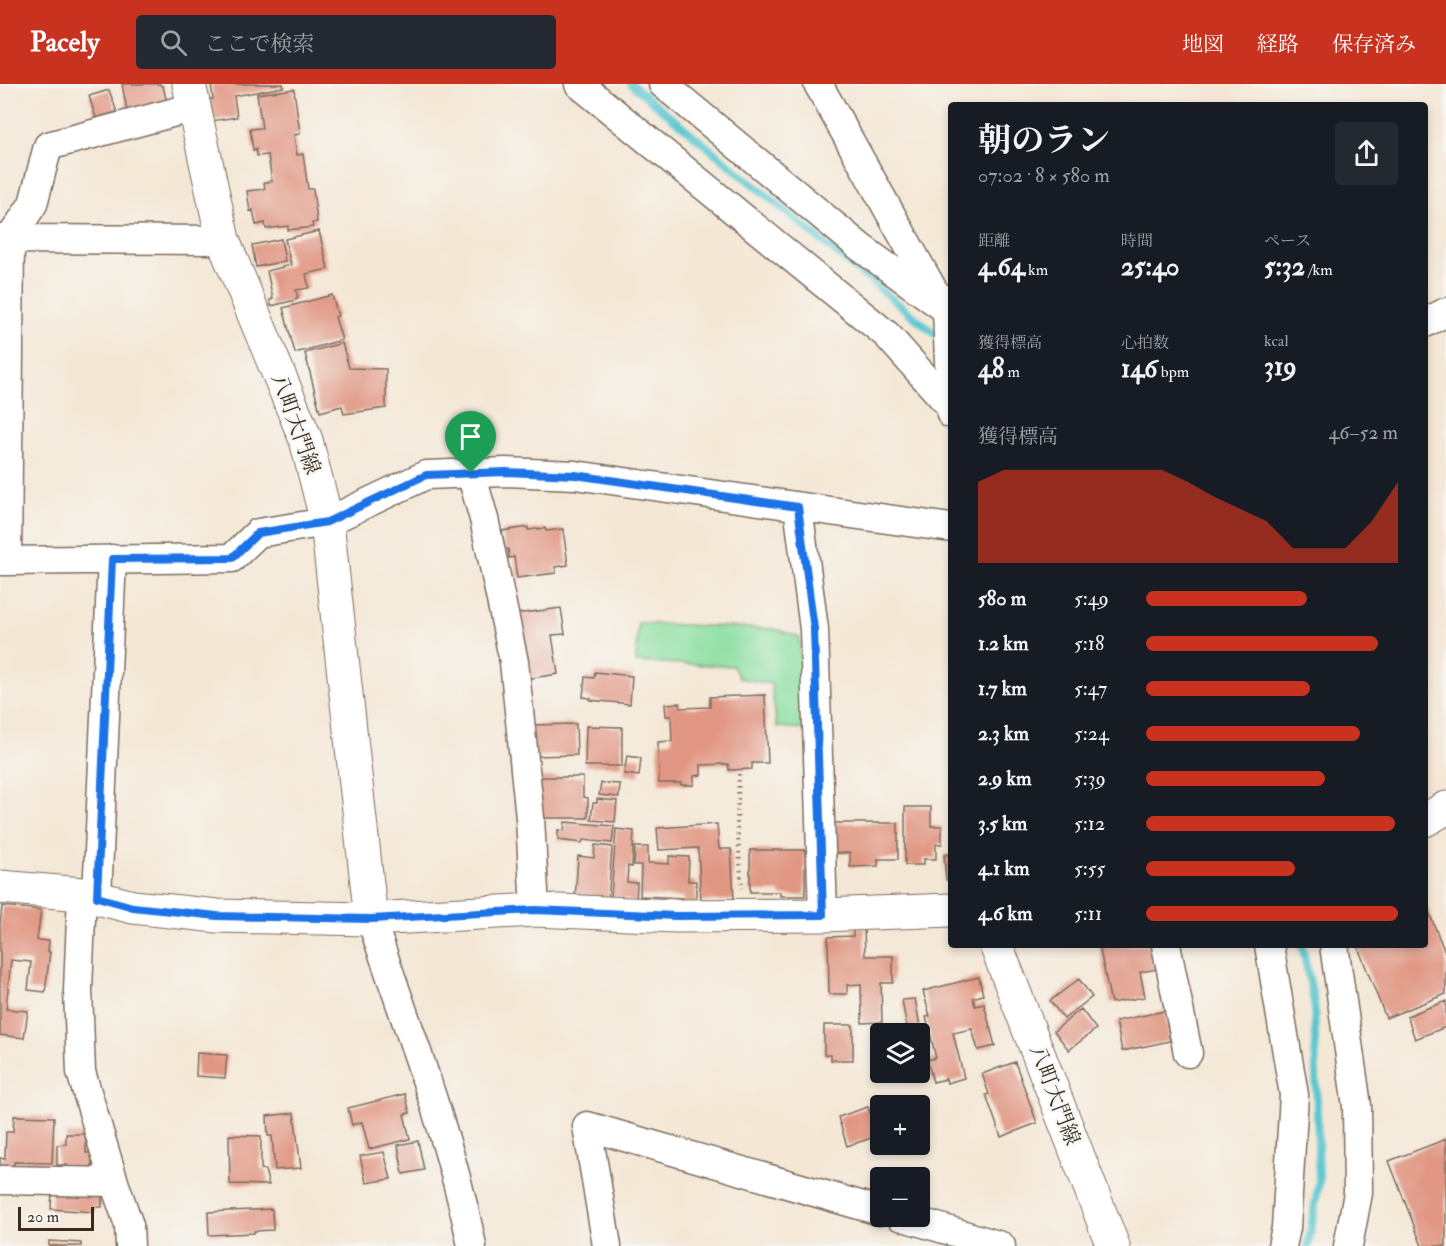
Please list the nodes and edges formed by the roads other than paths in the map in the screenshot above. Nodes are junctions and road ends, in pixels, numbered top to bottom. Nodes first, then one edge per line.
1 (579, 84) edge
2 (663, 84) edge
3 (818, 84) edge
4 (191, 96) edge
5 (5, 239) edge
6 (223, 240) junction
7 (948, 310) edge
8 (948, 310) edge
9 (1446, 312) edge
10 (1428, 321) edge
11 (948, 403) edge
12 (471, 473) junction
13 (798, 507) junction
14 (327, 522) junction
15 (948, 528) edge
16 (112, 559) junction
17 (4, 561) edge
18 (1446, 808) edge
19 (1428, 818) edge
20 (0, 887) edge
21 (90, 896) junction
22 (535, 910) junction
23 (948, 910) edge
24 (823, 915) junction
25 (371, 919) junction
26 (997, 948) edge
27 (1167, 948) edge
28 (1270, 948) edge
29 (1334, 948) edge
30 (1188, 1053) dead end
31 (0, 1180) edge
32 (114, 1182) junction
33 (870, 1208) edge
34 (930, 1225) edge
35 (130, 1246) edge
36 (472, 1246) edge
37 (607, 1246) edge
38 (1001, 1246) edge
39 (1113, 1246) edge
40 (1282, 1246) edge
41 (1348, 1246) edge

1 - 11 street
2 - 7 street
3 - 8 street
4 - 5 street
4 - 6 main road, 八町大門線
5 - 6 street
5 - 17 street
6 - 14 main road, 八町大門線
9 - 10 street
12 - 13 street
12 - 14 street
12 - 22 street
13 - 15 street
13 - 24 street
14 - 16 street
14 - 25 main road, 八町大門線
16 - 17 street
16 - 21 street
18 - 19 main road
20 - 21 main road
21 - 25 main road
21 - 32 street
22 - 24 main road
22 - 25 main road
23 - 24 main road
25 - 36 street
26 - 39 main road, 八町大門線
27 - 30 street
28 - 40 street
29 - 41 street
31 - 32 street
32 - 35 street
33 - 37 street
34 - 38 street

